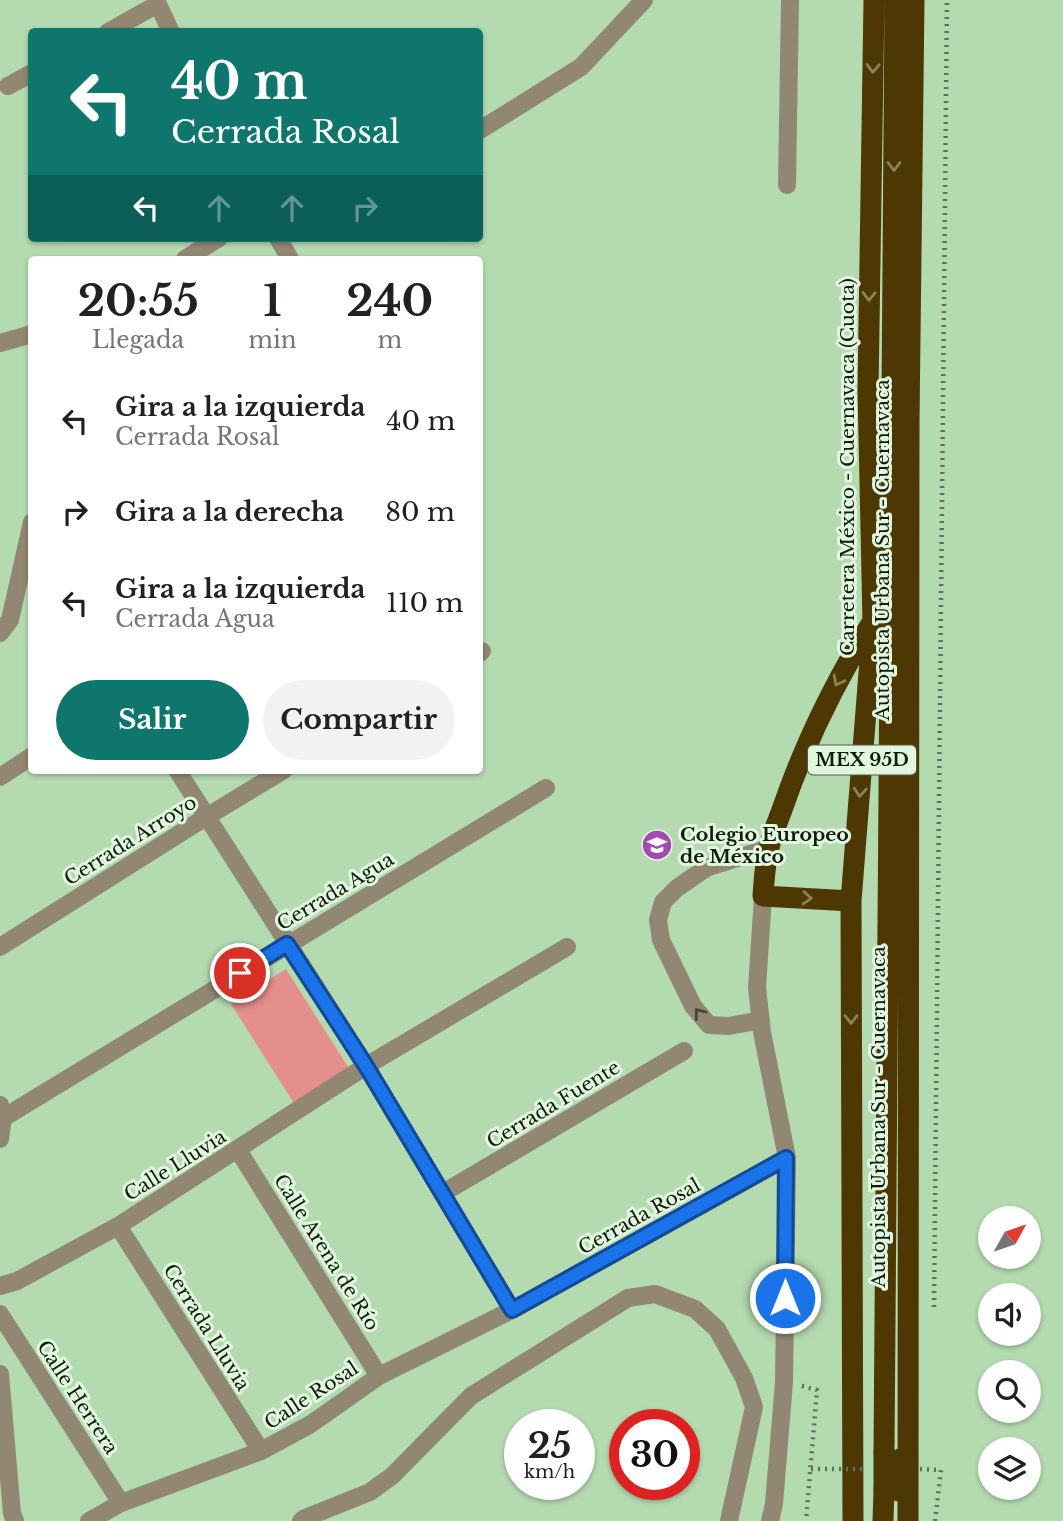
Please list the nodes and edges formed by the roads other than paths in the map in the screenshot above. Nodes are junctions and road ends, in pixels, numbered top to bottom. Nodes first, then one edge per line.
1 (644, 0) edge
2 (790, 0) edge
3 (874, 0) edge
4 (895, 0) edge
5 (913, 0) edge
6 (157, 2) edge
7 (115, 28) edge
8 (169, 28) edge
9 (28, 75) edge
10 (8, 86) dead end
11 (483, 128) edge
12 (787, 185) dead end
13 (213, 242) edge
14 (190, 256) edge
15 (28, 335) edge
16 (0, 343) edge
17 (28, 540) edge
18 (873, 622) junction
19 (0, 633) edge
20 (28, 758) edge
21 (179, 774) edge
22 (277, 774) edge
23 (0, 776) edge
24 (546, 788) dead end
25 (206, 817) junction
26 (769, 848) junction
27 (763, 896) junction
28 (851, 901) junction
29 (287, 944) junction
30 (0, 947) edge
31 (567, 947) dead end
32 (761, 1020) junction
33 (684, 1051) dead end
34 (366, 1066) junction
35 (1, 1111) edge
36 (0, 1139) edge
37 (238, 1150) junction
38 (786, 1158) junction
39 (443, 1194) junction
40 (118, 1226) junction
41 (0, 1286) edge
42 (512, 1310) junction
43 (0, 1314) edge
44 (0, 1374) edge
45 (379, 1376) junction
46 (261, 1451) junction
47 (121, 1503) junction
48 (15, 1521) edge
49 (89, 1521) edge
50 (301, 1521) edge
51 (729, 1521) edge
52 (770, 1521) edge
53 (853, 1521) edge
54 (883, 1521) edge
55 (900, 1521) edge
56 (908, 1521) edge

1 - 11 street
2 - 12 street
3 -> 18 highway, Carretera México - Cuernavaca (Cuota) / MEX 95D
4 -> 54 highway, Autopista Urbana Sur - Cuernavaca, bridge
5 - 55 highway, Autopista Urbana Sur - Cuernavaca, bridge
5 - 56 highway, MEX 95D
6 - 7 street
6 - 8 street
9 - 10 street
13 - 14 street
15 - 16 street
17 - 19 street
18 -> 26 highway
18 -> 28 highway, Carretera México - Cuernavaca (Cuota) / MEX 95D
20 - 23 street
21 - 25 street
22 - 25 street, Cerrada Arroyo
24 - 29 street, Cerrada Agua
25 - 29 street
25 - 30 street, Cerrada Arroyo
26 - 27 highway
32 -> 26 street
27 -> 28 highway
27 - 32 street
28 -> 53 highway, Carretera México - Cuernavaca (Cuota) / MEX 95D
29 - 34 street
29 - 35 street, Cerrada Agua
31 - 34 street
32 - 38 street
33 - 39 street, Cerrada Fuente
34 - 37 street, Calle Lluvia
34 - 39 street
35 - 36 street
37 - 40 street, Calle Lluvia
37 - 45 street, Calle Arena de Río
38 - 42 street, Cerrada Rosal
38 - 52 street
39 - 42 street
40 - 41 street, Calle Lluvia
40 - 46 street, Cerrada Lluvia
42 - 45 street, Calle Rosal
43 - 47 street, Calle Herrera
44 - 48 street
45 - 46 street, Calle Rosal
46 - 47 street, Calle Rosal
47 - 49 street, Calle Rosal
50 - 51 street

